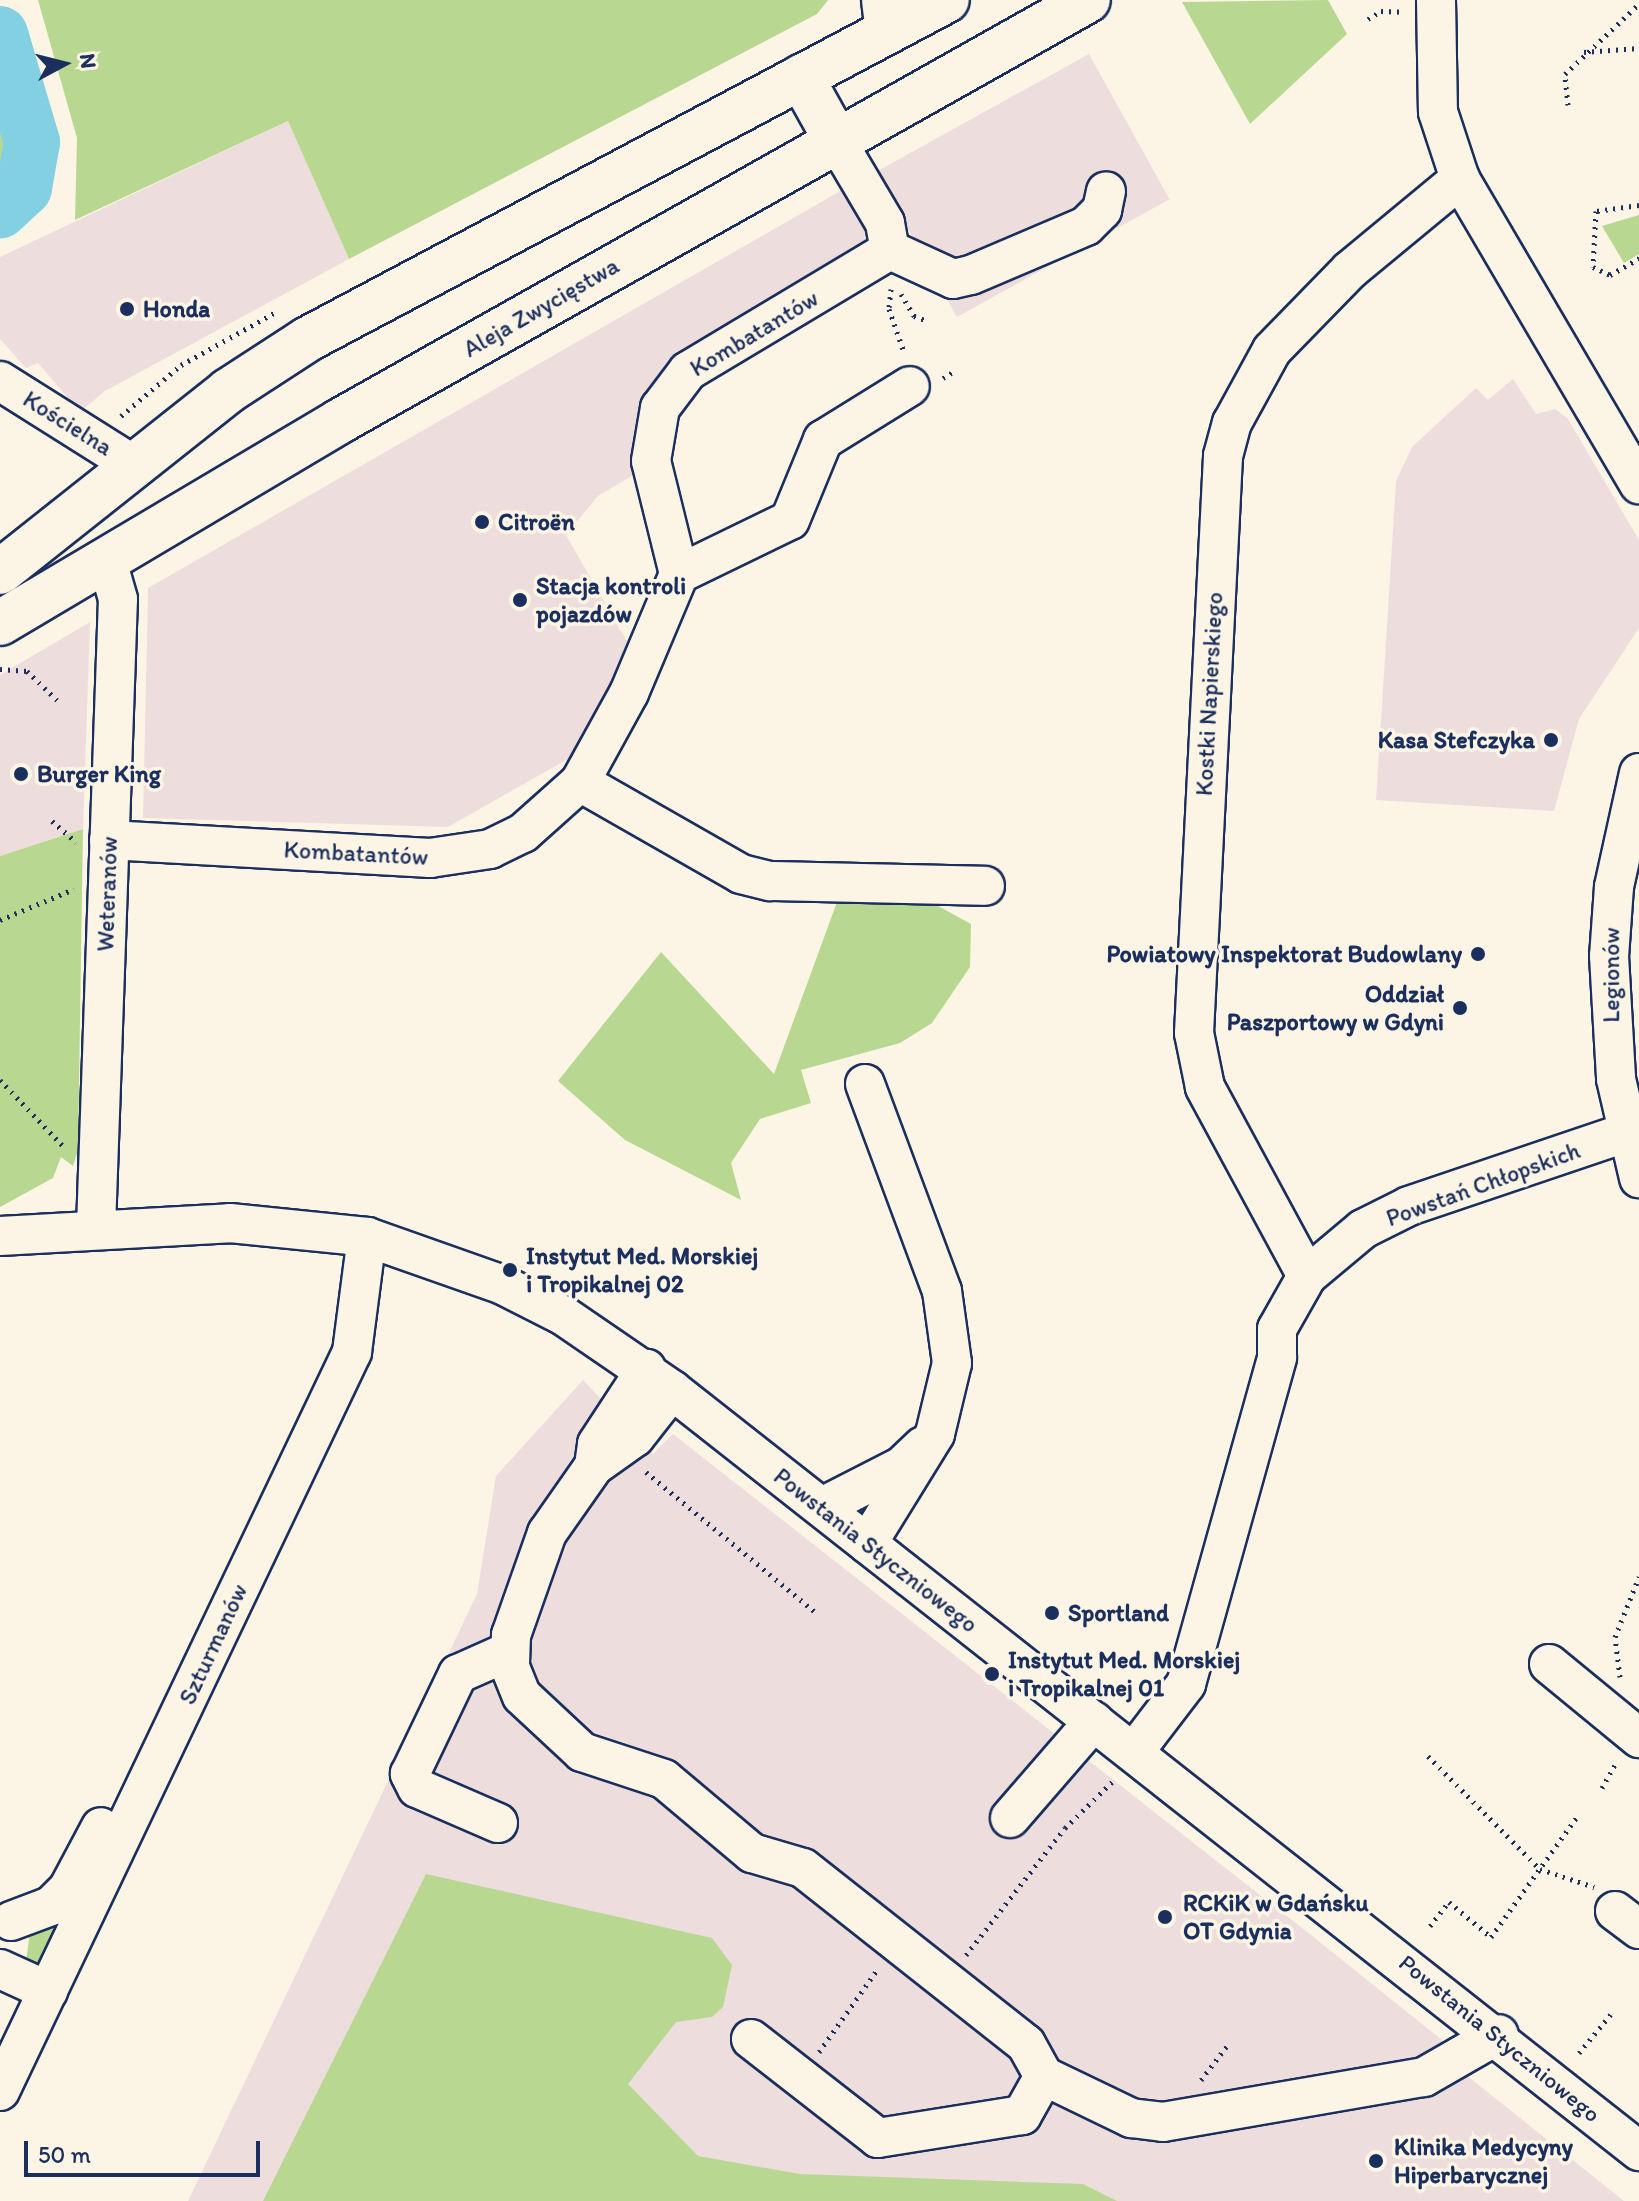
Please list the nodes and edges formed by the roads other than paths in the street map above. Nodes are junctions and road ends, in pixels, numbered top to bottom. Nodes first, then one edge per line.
1 (947, 0) edge
2 (1088, 0) edge
3 (883, 17) edge
4 (1423, 26) edge
5 (801, 77) junction
6 (836, 140) junction
7 (1460, 179) junction
8 (1106, 191) dead end
9 (892, 266) junction
10 (0, 381) edge
11 (910, 386) road end
12 (135, 466) junction
13 (1639, 484) edge
14 (107, 561) junction
15 (0, 572) edge
16 (679, 574) junction
17 (0, 623) edge
18 (1639, 773) edge
19 (580, 782) junction
20 (101, 855) junction
21 (985, 886) dead end
22 (865, 1084) dead end
23 (1632, 1130) edge
24 (1639, 1178) edge
25 (96, 1228) junction
26 (0, 1236) edge
27 (367, 1237) junction
28 (1307, 1276) junction
29 (354, 1292) junction
30 (659, 1380) junction
31 (935, 1434) junction
32 (619, 1447) junction
33 (822, 1507) junction
34 (867, 1544) junction
35 (510, 1651) junction
36 (1549, 1664) dead end
37 (1094, 1721) junction
38 (1639, 1738) edge
39 (1134, 1752) junction
40 (1010, 1818) dead end
41 (498, 1823) dead end
42 (6, 1916) edge
43 (0, 1961) edge
44 (0, 1969) edge
45 (48, 1991) junction
46 (1499, 2034) junction
47 (751, 2039) dead end
48 (1044, 2076) junction
49 (0, 2091) edge
50 (1639, 2151) edge

1 - 3 main road
2 - 6 main road, Aleja Zwycięstwa
3 - 5 main road
4 - 7 street
5 - 6 main road
5 - 12 main road
6 - 9 street
6 - 14 main road, Aleja Zwycięstwa
7 - 13 street
7 - 28 street, Kostki Napierskiego
8 - 9 street
9 - 16 street, Kombatantów
10 - 12 street, Kościelna
11 - 16 street
12 - 15 main road
14 - 17 main road, Aleja Zwycięstwa
14 - 20 street, Weteranów
16 - 19 street, Kombatantów
18 - 23 street, Legionów
19 - 20 street, Kombatantów
19 - 21 street
20 - 25 street, Weteranów
22 - 31 street
23 - 24 street, Legionów
23 - 28 street, Powstań Chłopskich
25 - 26 street, Powstania Styczniowego
25 - 27 street, Powstania Styczniowego
27 - 29 street, Szturmanów
27 - 30 street, Powstania Styczniowego
28 - 39 street, Powstań Chłopskich
29 - 42 street, Szturmanów
29 - 45 street, Szturmanów
30 - 32 street
30 - 32 street
30 - 33 street, Powstania Styczniowego
31 - 33 street
31 - 34 street
32 - 35 street
33 - 34 street, Powstania Styczniowego
34 - 37 street, Powstania Styczniowego
35 - 41 street
35 - 48 street
36 - 38 street
37 - 39 street, Powstania Styczniowego
37 - 40 street
39 - 46 street, Powstania Styczniowego
42 - 43 street
44 - 45 street
45 - 49 street, Szturmanów
46 - 48 street
46 - 50 street, Powstania Styczniowego
47 - 48 street

